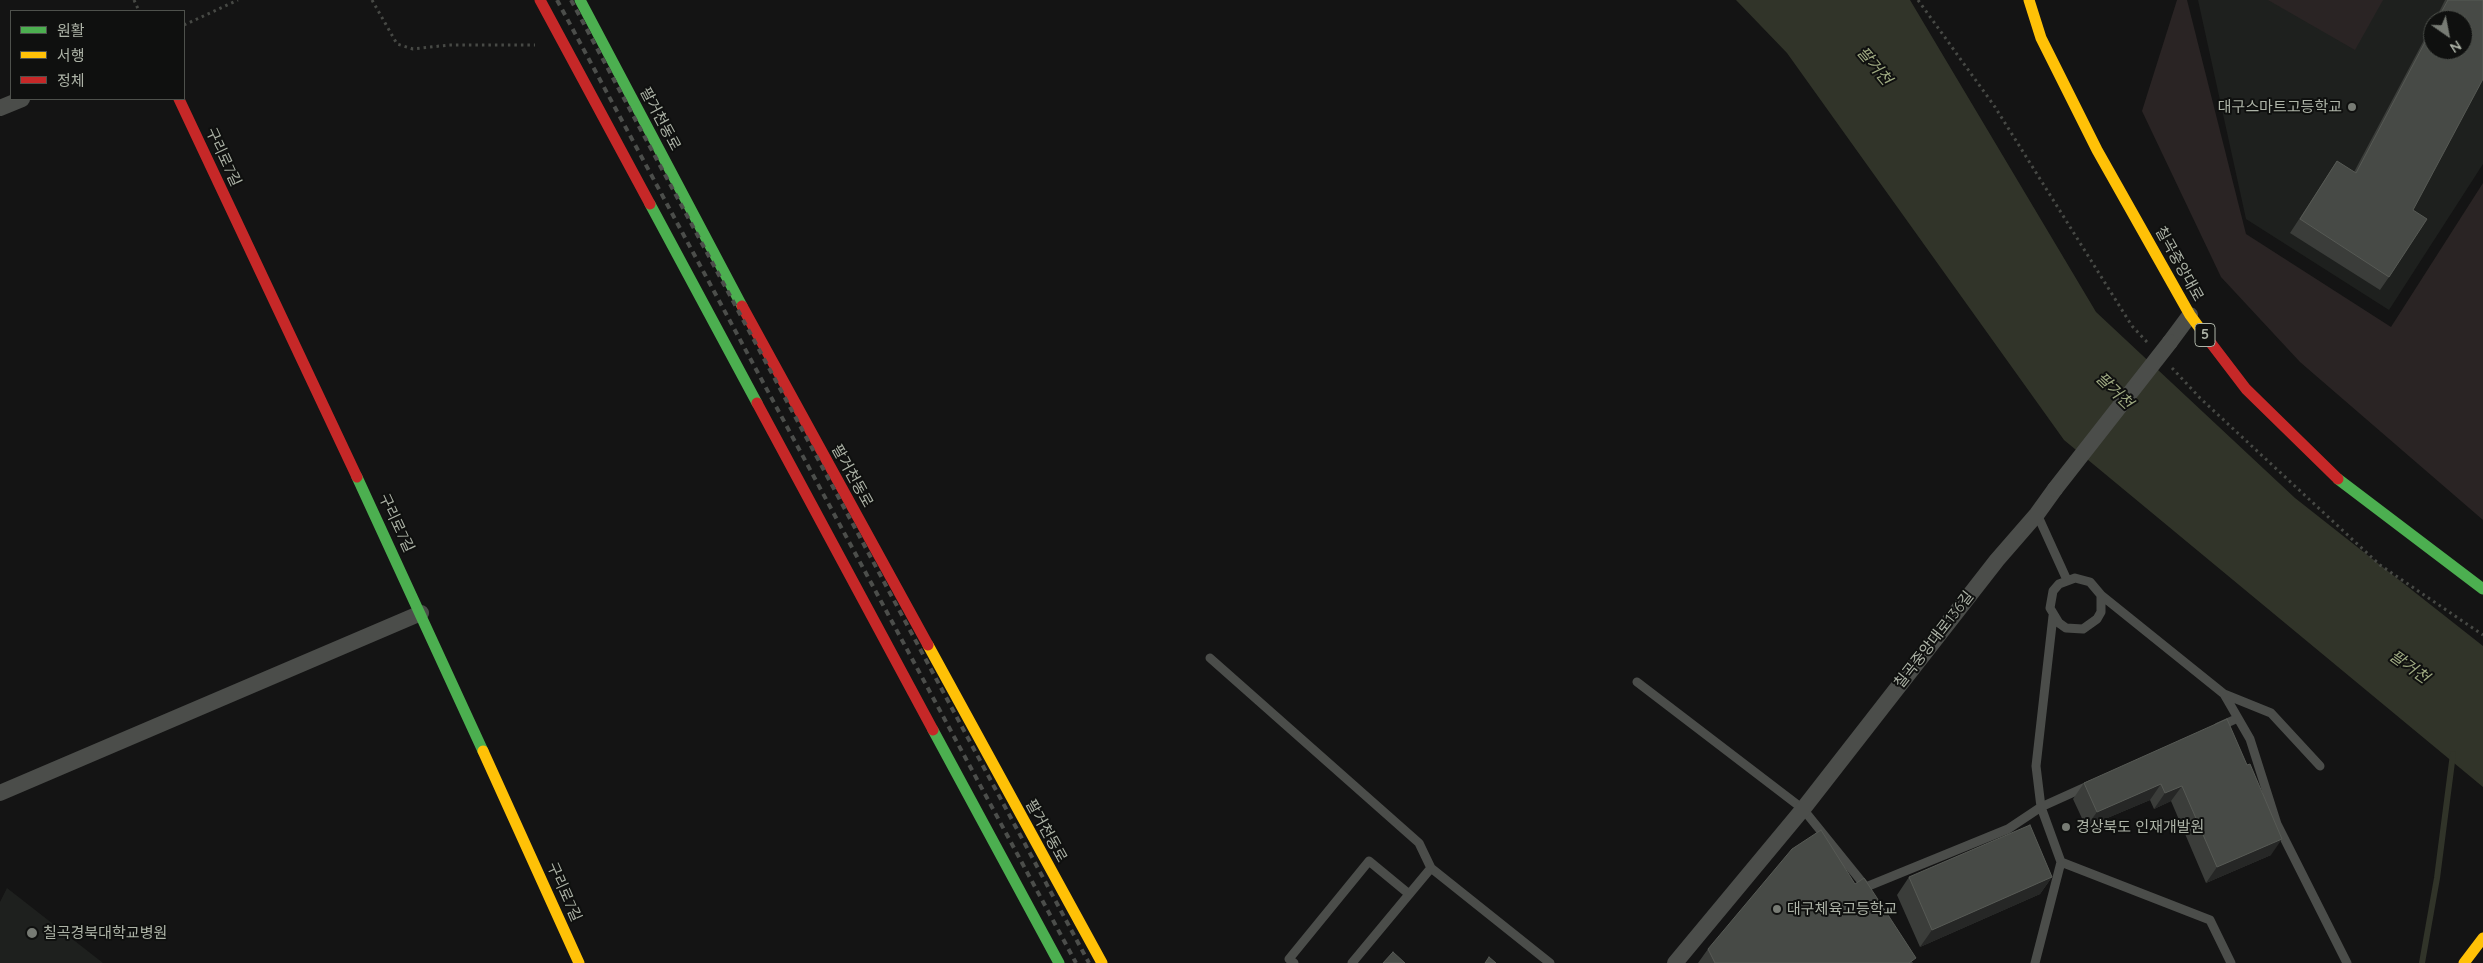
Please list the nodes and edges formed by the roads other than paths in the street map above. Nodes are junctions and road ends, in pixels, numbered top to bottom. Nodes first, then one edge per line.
1 (540, 0) edge
2 (580, 0) edge
3 (2028, 0) edge
4 (20, 100) edge
5 (180, 100) edge
6 (0, 108) edge
7 (2190, 315) junction
8 (2037, 514) junction
9 (2067, 580) junction
10 (2483, 589) edge
11 (2101, 596) junction
12 (421, 614) junction
13 (2053, 616) junction
14 (1210, 658) dead end
15 (1637, 682) dead end
16 (2224, 694) junction
17 (2238, 718) junction
18 (2211, 730) edge
19 (2320, 766) dead end
20 (2103, 778) edge
21 (0, 793) edge
22 (2041, 806) junction
23 (1803, 809) junction
24 (2060, 862) junction
25 (1431, 868) junction
26 (1409, 894) junction
27 (2483, 938) edge
28 (579, 963) edge
29 (1059, 963) edge
30 (1102, 963) edge
31 (1294, 963) edge
32 (1352, 963) edge
33 (1550, 963) edge
34 (1675, 963) edge
35 (2035, 963) edge
36 (2230, 963) edge
37 (2348, 963) edge
38 (2464, 963) edge

1 - 29 main road
2 - 30 main road, 팔거천동로
3 - 7 main road, 칠곡중앙대로 / 5
4 - 6 street
5 - 12 main road, 구리로7길
7 - 8 street, 칠곡중앙대로136길, bridge
7 - 10 main road, 칠곡중앙대로 / 5
8 - 9 lane
8 - 23 street, 칠곡중앙대로136길
9 - 11 lane
9 - 13 lane
11 - 13 lane
11 - 16 lane
12 - 21 street
12 - 28 main road, 구리로7길
13 - 22 lane
14 - 25 lane
15 - 23 lane
16 - 17 lane
16 - 19 lane
17 - 18 lane
17 - 37 lane
20 - 22 lane
22 - 23 lane
22 - 24 lane
23 - 34 street, 칠곡중앙대로136길
24 - 35 lane
24 - 36 lane
25 - 26 lane
25 - 33 lane
26 - 31 lane
26 - 32 lane
27 - 38 main road

